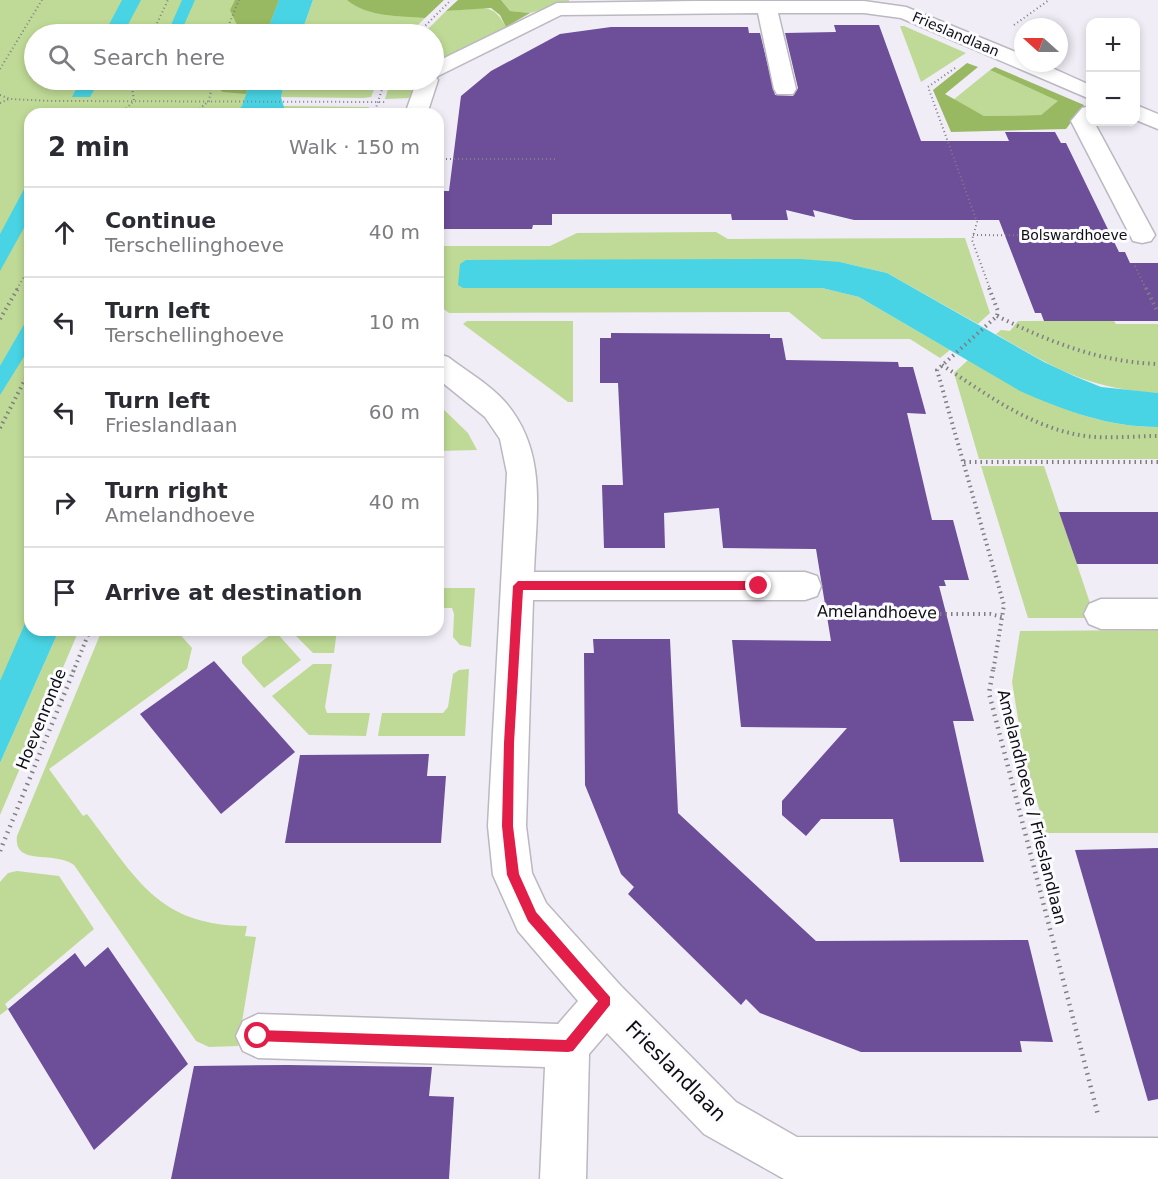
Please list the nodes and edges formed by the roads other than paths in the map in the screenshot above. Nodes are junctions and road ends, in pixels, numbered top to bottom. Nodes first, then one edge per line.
1 (695, 4) edge
2 (767, 7) junction
3 (1014, 59) edge
4 (444, 66) edge
5 (1043, 72) edge
6 (785, 89) dead end
7 (423, 90) edge
8 (1086, 91) edge
9 (417, 108) edge
10 (1140, 114) edge
11 (1086, 117) edge
12 (1158, 122) edge
13 (1142, 235) road end
14 (444, 369) edge
15 (518, 586) junction
16 (805, 586) road end
17 (1101, 614) dead end
18 (1158, 614) edge
19 (606, 1001) junction
20 (258, 1036) dead end
21 (568, 1046) junction
22 (1158, 1161) edge
23 (1113, 1171) edge
24 (563, 1179) edge

1 - 2 street, Frieslandlaan
1 - 4 street, Frieslandlaan
2 - 3 street, Frieslandlaan
2 - 6 street
5 - 8 street, Frieslandlaan
7 - 9 street
10 - 12 street
11 - 13 street, Bolswardhoeve
14 - 15 street, Frieslandlaan
15 - 16 street, Amelandhoeve
15 - 19 street, Frieslandlaan
17 - 18 street
19 - 21 street
19 - 23 street, Frieslandlaan
20 - 21 street
21 - 24 street
22 - 23 street, Frieslandlaan

